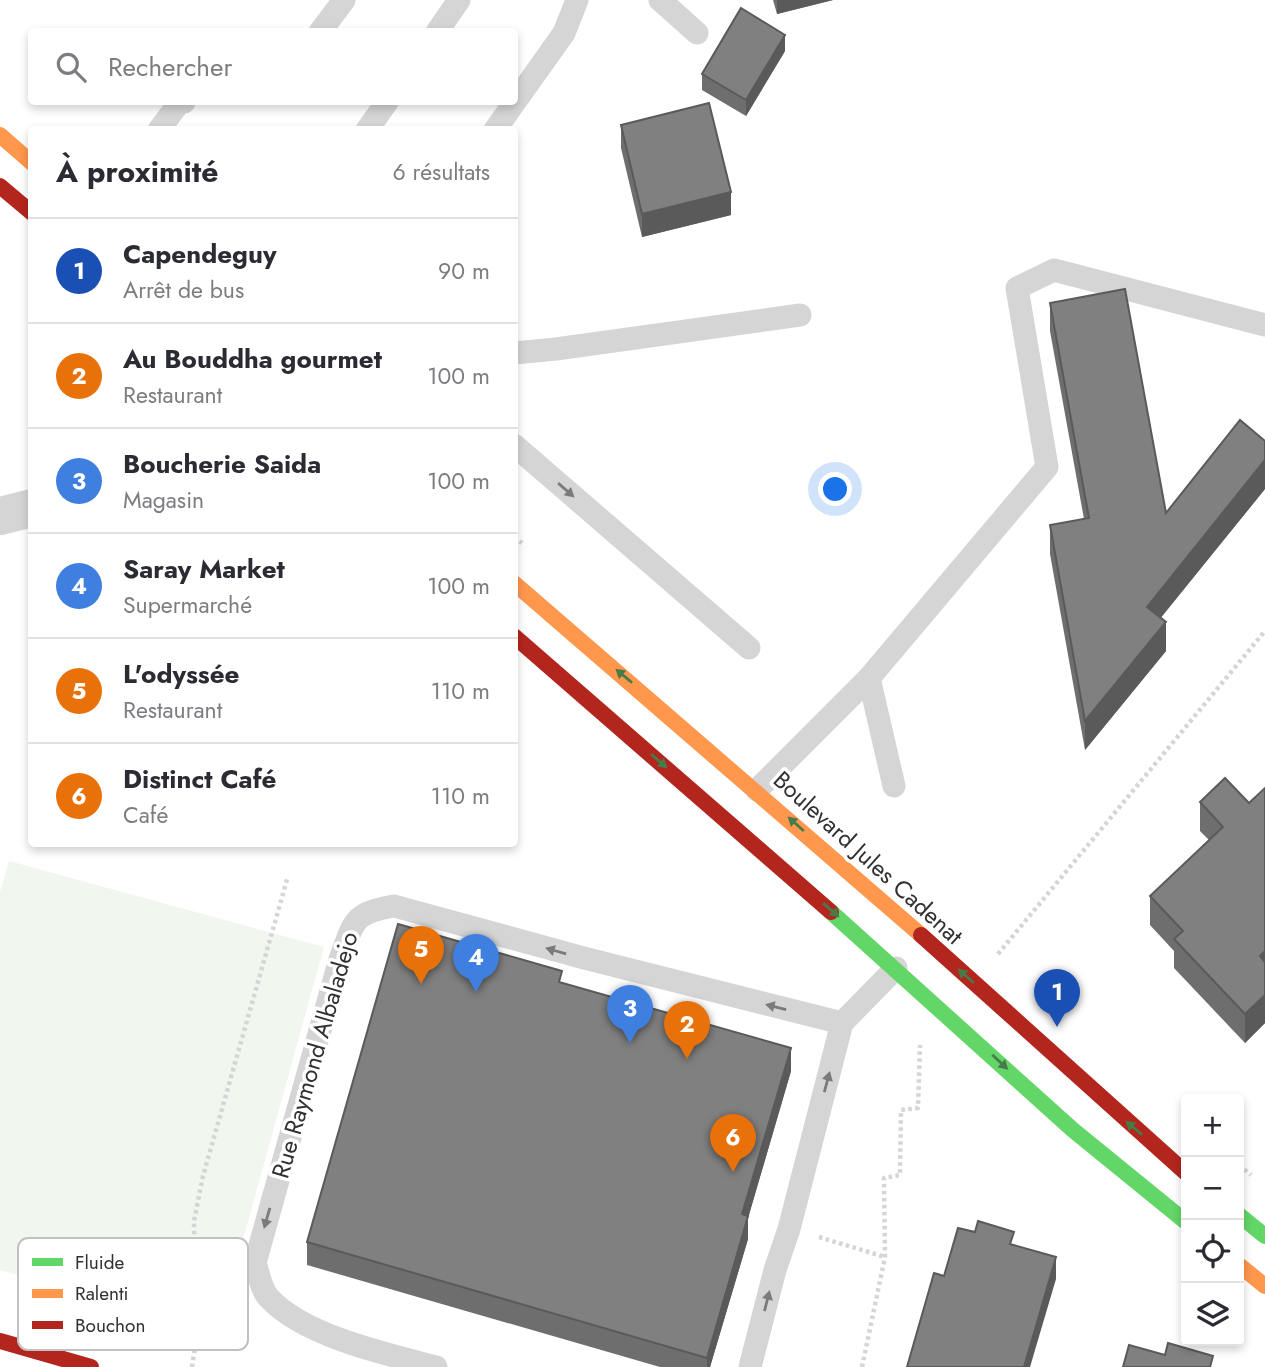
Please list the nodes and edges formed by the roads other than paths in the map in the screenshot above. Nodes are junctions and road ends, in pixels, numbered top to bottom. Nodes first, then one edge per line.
1 (344, 0) edge
2 (459, 0) edge
3 (577, 0) edge
4 (660, 0) edge
5 (323, 28) edge
6 (439, 28) edge
7 (697, 33) dead end
8 (518, 98) edge
9 (178, 105) edge
10 (385, 105) edge
11 (513, 105) edge
12 (162, 126) edge
13 (370, 126) edge
14 (498, 126) edge
15 (0, 135) edge
16 (28, 160) edge
17 (0, 186) edge
18 (28, 210) edge
19 (800, 315) dead end
20 (1265, 325) edge
21 (518, 353) edge
22 (518, 448) edge
23 (28, 509) edge
24 (0, 516) edge
25 (518, 586) edge
26 (518, 639) edge
27 (749, 648) dead end
28 (869, 678) junction
29 (894, 786) dead end
30 (757, 790) junction
31 (896, 968) junction
32 (842, 1023) junction
33 (1181, 1168) edge
34 (1244, 1219) edge
35 (1184, 1220) edge
36 (1265, 1236) edge
37 (1244, 1269) edge
38 (1265, 1286) edge
39 (0, 1341) edge
40 (18, 1346) edge
41 (32, 1350) edge
42 (91, 1367) edge
43 (436, 1367) edge
44 (750, 1367) edge

1 - 5 lane
2 - 6 lane
3 - 8 lane
4 - 7 lane
9 - 12 lane
10 - 13 lane
11 - 14 lane
15 - 16 street
17 - 18 street
19 - 21 lane
20 - 28 lane
22 -> 27 lane
23 - 24 street
30 -> 25 street, Boulevard Jules Cadenat
26 -> 31 street
28 - 29 lane
28 - 30 lane
33 -> 30 street, Boulevard Jules Cadenat
31 - 32 lane
31 -> 35 street
32 -> 43 lane, Rue Raymond Albaladejo
44 -> 32 lane
34 - 36 street
37 - 38 street
39 - 40 street
41 - 42 street

